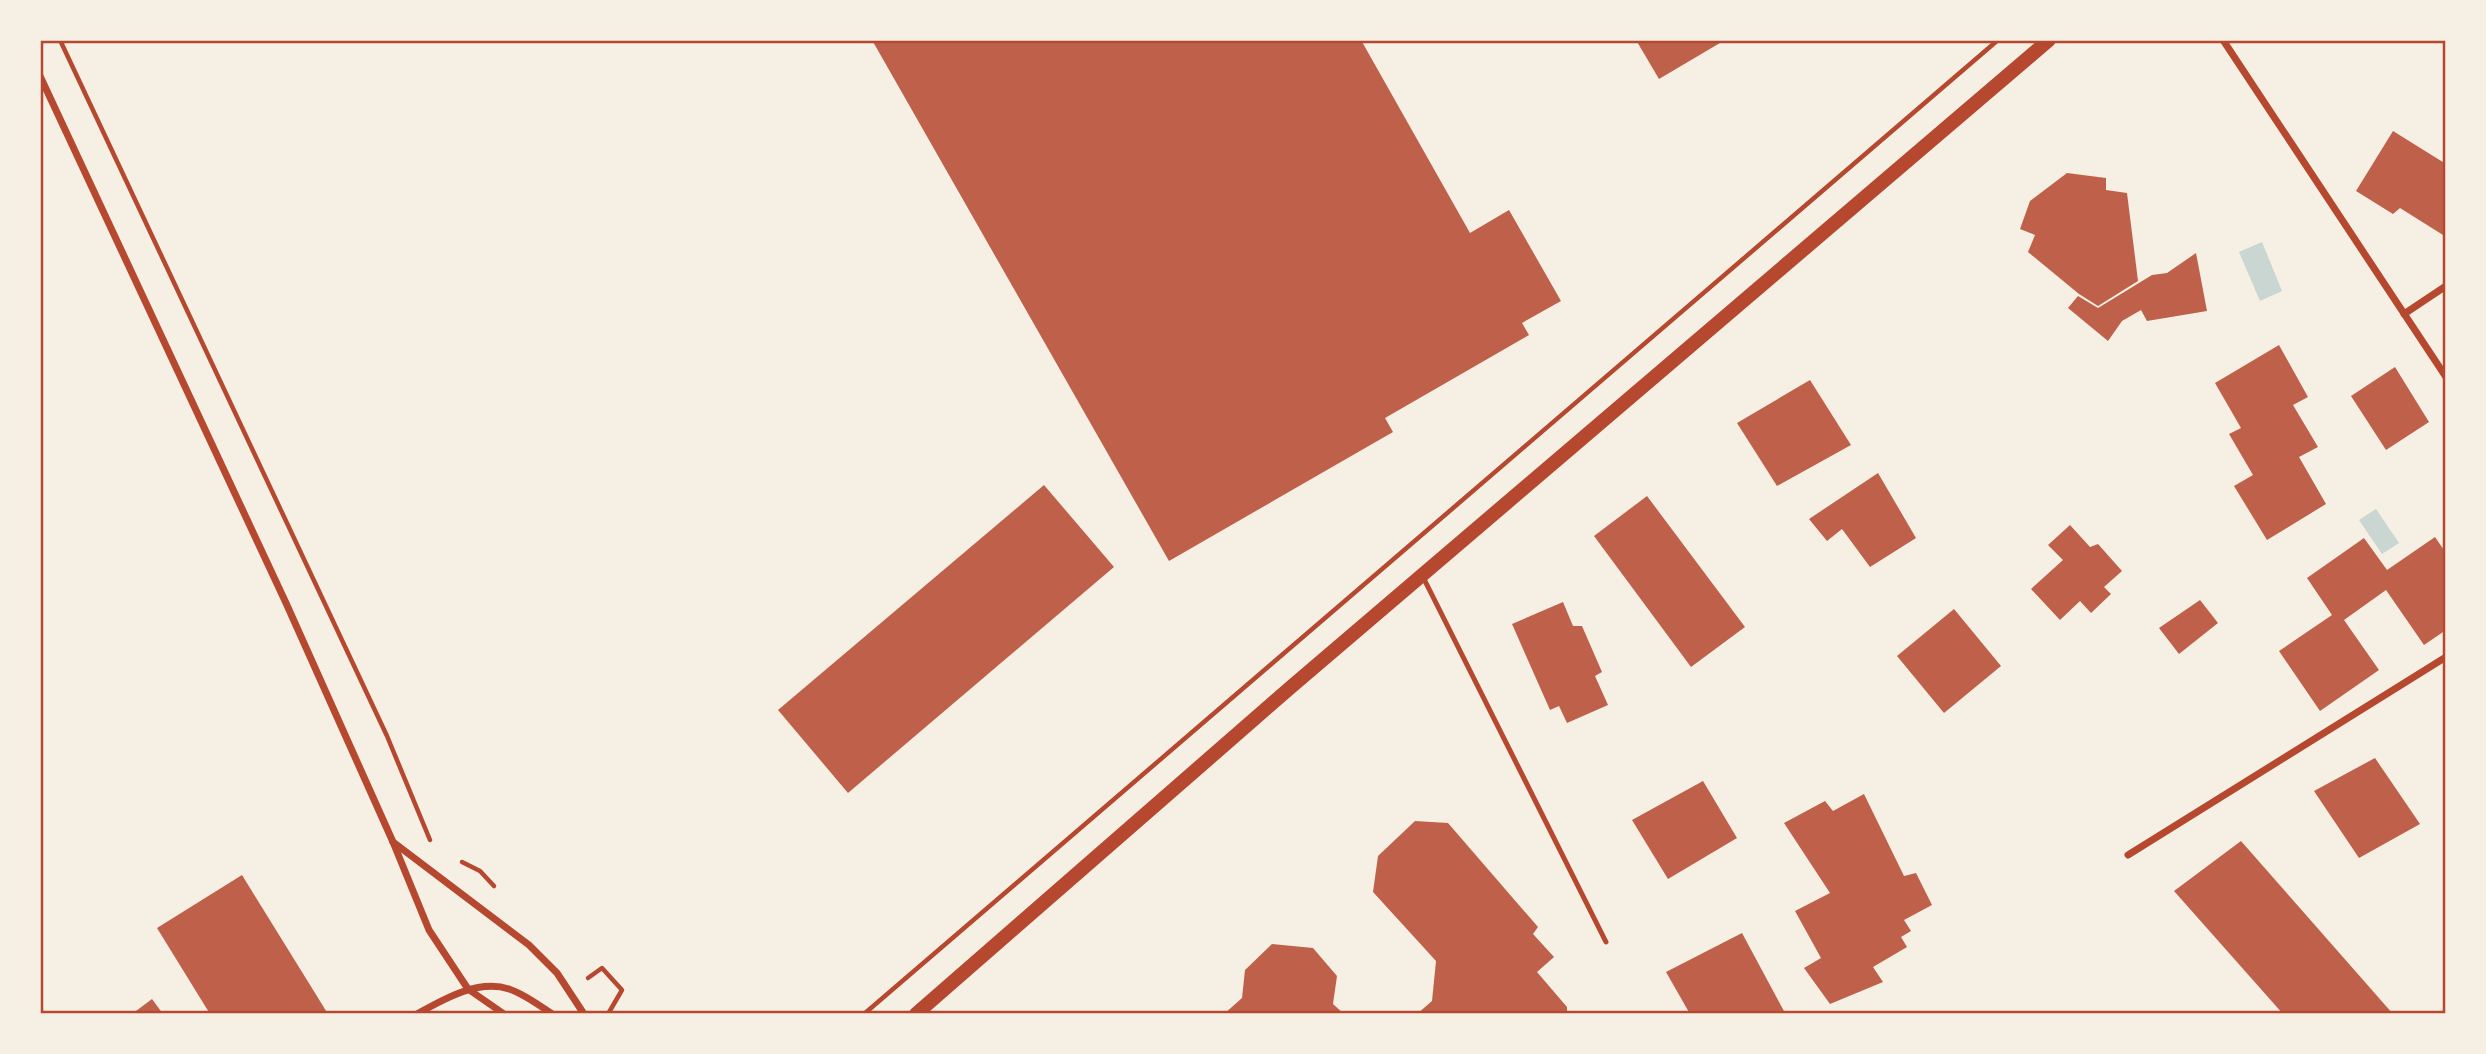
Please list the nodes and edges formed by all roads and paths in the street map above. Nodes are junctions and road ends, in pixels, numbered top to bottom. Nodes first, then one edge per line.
1 (60, 40) edge
2 (1998, 40) edge
3 (2049, 40) edge
4 (2223, 40) edge
5 (40, 76) edge
6 (2446, 286) edge
7 (2404, 314) junction
8 (2446, 377) edge
9 (1422, 575) junction
10 (2446, 657) edge
11 (393, 842) junction
12 (434, 848) dead end
13 (2128, 855) dead end
14 (457, 860) dead end
15 (499, 891) dead end
16 (1606, 942) dead end
17 (585, 980) dead end
18 (468, 989) junction
19 (417, 1014) edge
20 (504, 1014) edge
21 (552, 1014) edge
22 (584, 1014) edge
23 (608, 1014) edge
24 (864, 1014) edge
25 (916, 1014) edge

1 - 12 path
2 - 24 path
3 - 9 main road
4 - 7 street
5 - 11 street
6 - 7 street
7 - 8 street
9 - 16 lane
9 - 25 main road
10 - 13 street
11 - 18 street
11 - 22 street
14 - 15 path
17 - 23 path
18 - 19 street
18 - 20 street
18 - 21 street

